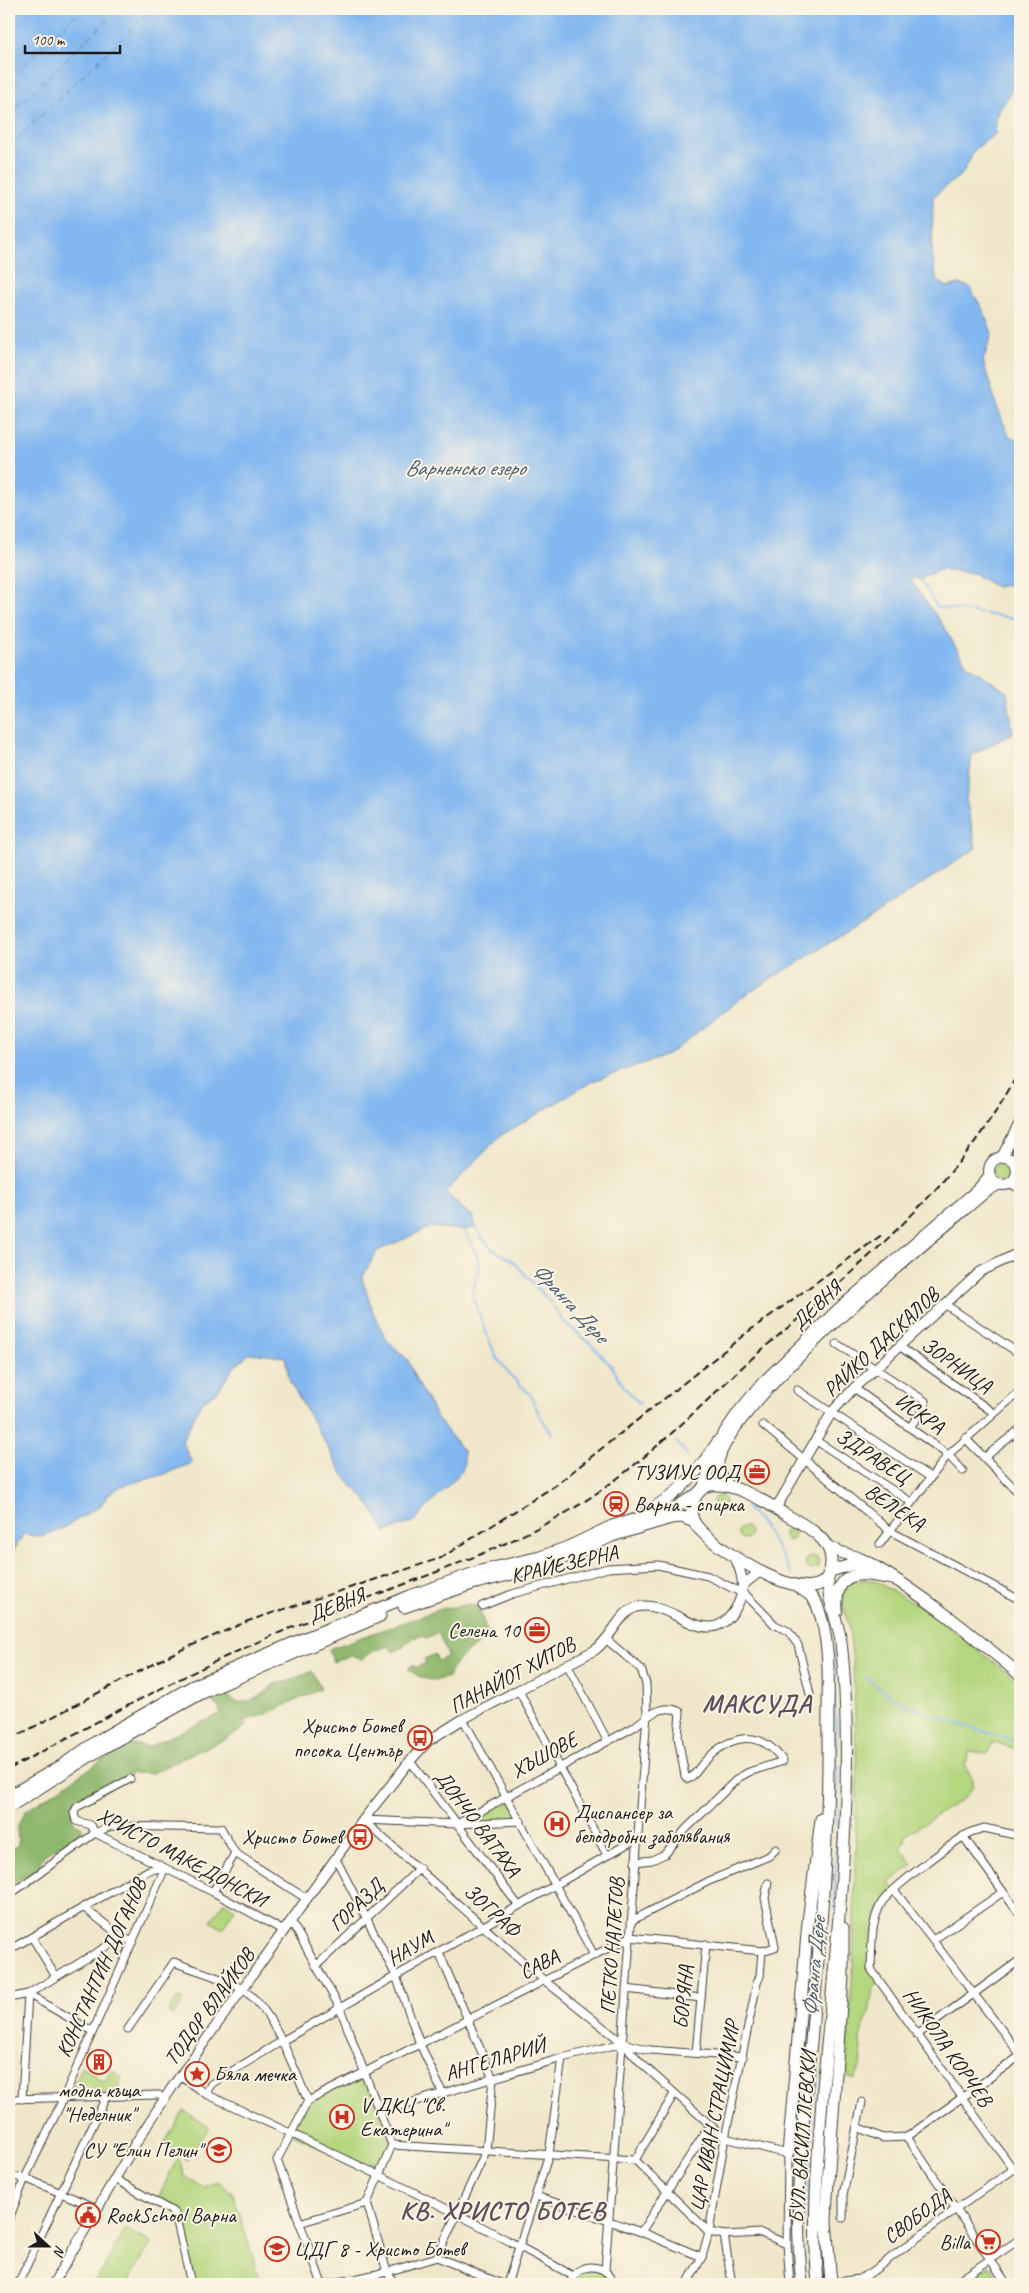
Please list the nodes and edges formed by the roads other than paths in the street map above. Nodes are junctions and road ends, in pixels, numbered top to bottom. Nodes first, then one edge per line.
1 (1020, 1123) edge
2 (1020, 1147) edge
3 (1002, 1157) junction
4 (1017, 1170) edge
5 (990, 1176) junction
6 (1009, 1184) junction
7 (998, 1185) junction
8 (1020, 1186) edge
9 (1020, 1252) edge
10 (946, 1305) junction
11 (837, 1344) dead end
12 (899, 1346) junction
13 (1020, 1354) edge
14 (875, 1369) junction
15 (854, 1388) junction
16 (797, 1390) dead end
17 (1020, 1391) edge
18 (832, 1412) junction
19 (994, 1413) junction
20 (763, 1425) dead end
21 (910, 1427) junction
22 (1020, 1429) edge
23 (965, 1438) junction
24 (719, 1440) junction
25 (815, 1440) junction
26 (948, 1455) junction
27 (984, 1458) junction
28 (804, 1460) junction
29 (963, 1471) dead end
30 (930, 1478) junction
31 (732, 1488) junction
32 (699, 1491) junction
33 (1020, 1494) edge
34 (911, 1502) junction
35 (776, 1508) junction
36 (623, 1522) junction
37 (694, 1522) junction
38 (890, 1531) junction
39 (880, 1544) dead end
40 (827, 1546) junction
41 (733, 1555) junction
42 (875, 1567) junction
43 (761, 1571) junction
44 (829, 1573) junction
45 (893, 1579) junction
46 (798, 1587) junction
47 (742, 1589) junction
48 (1020, 1600) edge
49 (482, 1606) dead end
50 (839, 1632) junction
51 (607, 1640) junction
52 (567, 1664) junction
53 (1020, 1675) edge
54 (518, 1690) junction
55 (810, 1694) dead end
56 (647, 1715) junction
57 (463, 1719) junction
58 (607, 1740) junction
59 (410, 1762) junction
60 (560, 1767) junction
61 (828, 1773) junction
62 (130, 1778) dead end
63 (9, 1796) edge
64 (507, 1796) junction
65 (9, 1807) edge
66 (363, 1820) junction
67 (521, 1821) junction
68 (457, 1824) junction
69 (95, 1833) junction
70 (963, 1836) junction
71 (1020, 1836) edge
72 (636, 1839) junction
73 (776, 1849) dead end
74 (235, 1853) junction
75 (607, 1855) junction
76 (336, 1859) junction
77 (635, 1862) junction
78 (165, 1868) junction
79 (420, 1868) junction
80 (768, 1883) dead end
81 (554, 1885) junction
82 (894, 1890) junction
83 (213, 1892) junction
84 (1003, 1892) junction
85 (9, 1895) edge
86 (307, 1899) junction
87 (518, 1905) junction
88 (82, 1907) junction
89 (1020, 1916) edge
90 (366, 1920) junction
91 (292, 1921) junction
92 (631, 1921) junction
93 (483, 1926) junction
94 (284, 1931) junction
95 (32, 1937) junction
96 (122, 1937) junction
97 (630, 1937) junction
98 (933, 1940) junction
99 (133, 1942) junction
100 (706, 1944) junction
101 (9, 1950) edge
102 (762, 1950) junction
103 (439, 1952) junction
104 (594, 1955) junction
105 (1020, 1960) edge
106 (316, 1966) junction
107 (396, 1976) junction
108 (56, 1977) junction
109 (545, 1981) junction
110 (626, 1989) junction
111 (243, 1990) junction
112 (974, 1993) junction
113 (28, 1994) junction
114 (9, 1998) edge
115 (701, 1998) junction
116 (340, 2008) junction
117 (468, 2020) junction
118 (128, 2029) dead end
119 (92, 2031) junction
120 (917, 2034) junction
121 (282, 2041) junction
122 (623, 2043) junction
123 (420, 2044) junction
124 (696, 2053) junction
125 (1020, 2055) edge
126 (562, 2058) junction
127 (743, 2058) junction
128 (365, 2072) junction
129 (180, 2076) junction
130 (493, 2079) junction
131 (206, 2094) junction
132 (443, 2094) junction
133 (674, 2094) junction
134 (106, 2096) junction
135 (159, 2096) dead end
136 (962, 2098) junction
137 (22, 2099) junction
138 (63, 2099) junction
139 (9, 2100) edge
140 (308, 2101) junction
141 (862, 2102) dead end
142 (379, 2112) junction
143 (710, 2124) junction
144 (857, 2127) junction
145 (290, 2133) junction
146 (907, 2136) junction
147 (725, 2138) junction
148 (392, 2145) junction
149 (486, 2151) junction
150 (549, 2154) junction
151 (788, 2154) junction
152 (613, 2157) junction
153 (635, 2160) junction
154 (1020, 2165) edge
155 (1013, 2169) junction
156 (378, 2175) junction
157 (9, 2176) edge
158 (25, 2178) junction
159 (115, 2178) junction
160 (667, 2190) junction
161 (60, 2192) junction
162 (536, 2196) junction
163 (367, 2203) junction
164 (97, 2208) junction
165 (956, 2209) junction
166 (458, 2215) junction
167 (843, 2218) dead end
168 (9, 2219) edge
169 (607, 2221) junction
170 (299, 2223) junction
171 (641, 2232) junction
172 (709, 2232) junction
173 (724, 2235) junction
174 (1020, 2239) edge
175 (787, 2244) junction
176 (519, 2246) junction
177 (438, 2257) junction
178 (702, 2257) junction
179 (990, 2260) junction
180 (605, 2270) junction
181 (387, 2272) junction
182 (573, 2276) junction
183 (18, 2284) edge
184 (54, 2284) edge
185 (190, 2284) edge
186 (322, 2284) edge
187 (329, 2284) edge
188 (395, 2284) edge
189 (502, 2284) edge
190 (507, 2284) edge
191 (570, 2284) edge
192 (615, 2284) edge
193 (687, 2284) edge
194 (732, 2284) edge
195 (790, 2284) edge
196 (802, 2284) edge
197 (825, 2284) edge
198 (954, 2284) edge
199 (1007, 2284) edge

1 - 3 main road
2 - 4 main road
3 - 4 main road
3 - 5 main road
4 - 6 main road
5 - 7 main road
5 - 24 main road, ДЕВНЯ
6 - 7 main road
6 - 8 street
7 - 31 main road, ДЕВНЯ
9 - 10 street, РАЙКО ДАСКАЛОВ
10 - 12 street, РАЙКО ДАСКАЛОВ
10 - 13 street
11 - 14 street
12 - 14 street, РАЙКО ДАСКАЛОВ
12 - 19 street, ЗОРНИЦА
14 - 15 street, РАЙКО ДАСКАЛОВ
14 - 21 street
15 - 18 street, РАЙКО ДАСКАЛОВ
15 - 21 street, ИСКРА
16 - 18 street
17 - 19 street
18 - 25 street, РАЙКО ДАСКАЛОВ
18 - 30 street
19 - 23 street
20 - 28 street, ВЕЛЕКА
21 - 26 street, ИСКРА
22 - 27 street
23 - 26 street
23 - 27 street
24 - 32 main road, ДЕВНЯ
24 - 36 main road
25 - 28 street, РАЙКО ДАСКАЛОВ
25 - 34 street, ЗДРАВЕЦ
26 - 29 street, ИСКРА
26 - 30 street
27 - 33 street
28 - 35 street, РАЙКО ДАСКАЛОВ
28 - 38 street, ВЕЛЕКА
30 - 34 street
31 - 32 main road
31 - 35 main road
32 - 36 main road, ДЕВНЯ
32 - 37 main road
34 - 38 street
35 - 40 main road
36 - 63 main road, ДЕВНЯ
37 - 41 main road, БУЛ. ВАСИЛ ЛЕВСКИ
37 - 65 main road, ДЕВНЯ
38 - 39 street
38 - 48 street, ВЕЛЕКА
40 - 42 main road
40 - 44 main road
41 - 43 main road, БУЛ. ВАСИЛ ЛЕВСКИ
41 - 47 street
42 - 44 main road
42 - 45 main road
43 - 46 main road, БУЛ. ВАСИЛ ЛЕВСКИ
43 - 47 street
44 - 46 main road
44 - 50 main road
45 - 50 main road
45 - 53 main road
46 - 61 main road, БУЛ. ВАСИЛ ЛЕВСКИ
47 - 49 street, КPAЙEЗEPНA
47 - 51 street, ПАНАЙОТ ХИТОВ
47 - 55 street, КPAЙEЗEPНA
50 - 197 main road
51 - 52 street, ПАНАЙОТ ХИТОВ
51 - 56 street, ПЕТКО НАПЕТОВ
52 - 54 street, ПАНАЙОТ ХИТОВ
52 - 58 street
54 - 57 street, ПАНАЙОТ ХИТОВ
54 - 60 street
56 - 58 street, ХЪШОВЕ
56 - 72 street, ПЕТКО НАПЕТОВ
56 - 77 street
57 - 59 street, ПАНАЙОТ ХИТОВ
57 - 64 street
58 - 60 street, ХЪШОВЕ
59 - 66 street, ТОДОР ВЛАЙКОВ
59 - 68 street, ДОНЧО ВАТАХА
60 - 64 street, ХЪШОВЕ
60 - 75 street
61 - 151 main road
61 - 196 main road, БУЛ. ВАСИЛ ЛЕВСКИ
62 - 69 street, ХРИСТО МАКЕДОНСКИ
64 - 67 street
64 - 68 street, ХЪШОВЕ
66 - 68 street
66 - 76 street, ТОДОР ВЛАЙКОВ
66 - 79 street, ЗОГРАФ
67 - 68 street
67 - 81 street
68 - 87 street, ДОНЧО ВАТАХА
69 - 74 street
69 - 78 street, ХРИСТО МАКЕДОНСКИ
69 - 85 street
70 - 71 street
70 - 82 street
70 - 84 street
72 - 75 street, НАУМ
72 - 77 street, ПЕТКО НАПЕТОВ
73 - 92 street
74 - 83 street
74 - 86 street
75 - 81 street, НАУМ
76 - 86 street, ТОДОР ВЛАЙКОВ
76 - 90 street
77 - 92 street, ПЕТКО НАПЕТОВ
78 - 83 street, ХРИСТО МАКЕДОНСКИ
78 - 88 street
78 - 99 street, КОНСТАНТИН ДОГАНОВ
79 - 90 street, ГОРАЗД
79 - 93 street, ЗОГРАФ
80 - 102 street
81 - 87 street, НАУМ
81 - 104 street
82 - 98 street
82 - 120 street, НИКОЛА КОРЧЕВ
83 - 94 street, ХРИСТО МАКЕДОНСКИ
84 - 89 street
84 - 98 street
86 - 91 street, ТОДОР ВЛАЙКОВ
87 - 93 street, НАУМ
88 - 95 street
88 - 96 street
90 - 106 street, ГОРАЗД
90 - 107 street
91 - 94 street, ТОДОР ВЛАЙКОВ
91 - 106 street
92 - 97 street, ПЕТКО НАПЕТОВ
93 - 103 street, НАУМ
93 - 109 street, ЗОГРАФ
94 - 111 street, ТОДОР ВЛАЙКОВ
95 - 101 street
95 - 108 street
96 - 99 street
96 - 108 street
97 - 100 street
97 - 104 street, САВА
97 - 110 street, ПЕТКО НАПЕТОВ
98 - 112 street
99 - 119 street, КОНСТАНТИН ДОГАНОВ
100 - 102 street
100 - 115 street, БОРЯНА
102 - 127 street, ЦАР ИВАН СТРАЦИМИР
103 - 107 street, НАУМ
103 - 117 street
104 - 109 street, САВА
105 - 112 street
106 - 116 street
107 - 116 street, НАУМ
107 - 123 street
108 - 113 street
109 - 117 street, САВА
109 - 122 street, ЗОГРАФ
110 - 115 street
110 - 122 street, ПЕТКО НАПЕТОВ
111 - 118 street
111 - 121 street
111 - 129 street, ТОДОР ВЛАЙКОВ
112 - 120 street
112 - 125 street
113 - 114 street
113 - 119 street
113 - 137 street
115 - 124 street, БОРЯНА
116 - 121 street, НАУМ
116 - 128 street
117 - 123 street, САВА
117 - 130 street
119 - 138 street, КОНСТАНТИН ДОГАНОВ
120 - 136 street, НИКОЛА КОРЧЕВ
121 - 131 street, НАУМ
121 - 140 street
122 - 124 street
122 - 126 street, АНГЕЛАРИЙ
122 - 133 street, ЗОГРАФ
122 - 152 street, ПЕТКО НАПЕТОВ
123 - 128 street, САВА
123 - 132 street
124 - 127 street
125 - 136 street
126 - 130 street, АНГЕЛАРИЙ
126 - 150 street
127 - 147 street, ЦАР ИВАН СТРАЦИМИР
128 - 140 street, САВА
128 - 142 street
129 - 131 street
129 - 159 street, ТОДОР ВЛАЙКОВ
130 - 132 street, АНГЕЛАРИЙ
130 - 149 street
131 - 145 street
132 - 142 street, АНГЕЛАРИЙ
133 - 143 street, ЗОГРАФ
133 - 153 street
134 - 135 street
134 - 138 street
134 - 161 street
136 - 146 street
136 - 155 street, НИКОЛА КОРЧЕВ
137 - 138 street
137 - 139 street
138 - 158 street, КОНСТАНТИН ДОГАНОВ
140 - 145 street
141 - 144 street
142 - 148 street
143 - 147 street, ЗОГРАФ
143 - 160 street
144 - 146 street
144 - 167 street
145 - 156 street
145 - 170 street
146 - 165 street
147 - 151 street
147 - 172 street, ЦАР ИВАН СТРАЦИМИР
148 - 149 street
148 - 156 street
149 - 150 street
149 - 166 street
150 - 152 street
150 - 162 street
151 - 175 street
152 - 153 street
152 - 169 street, ПЕТКО НАПЕТОВ
153 - 160 street
154 - 155 street, СВОБОДА
155 - 165 street, СВОБОДА
156 - 163 street
156 - 166 street
157 - 158 street
158 - 161 street
158 - 168 street, КОНСТАНТИН ДОГАНОВ
159 - 164 street, ТОДОР ВЛАЙКОВ
159 - 185 street
160 - 171 street
160 - 172 street
161 - 164 street
161 - 183 street
162 - 169 street
162 - 176 street
163 - 170 street
163 - 181 street
164 - 184 street, ТОДОР ВЛАЙКОВ
165 - 179 street
165 - 197 street, СВОБОДА
166 - 176 street
166 - 177 street
169 - 171 street
169 - 180 street, ПЕТКО НАПЕТОВ
170 - 186 street
171 - 178 street
172 - 173 street
172 - 178 street, ЦАР ИВАН СТРАЦИМИР
173 - 175 street
173 - 194 street
174 - 179 street
175 - 195 street
176 - 182 street
176 - 190 street
177 - 181 street
177 - 189 street
178 - 193 street, ЦАР ИВАН СТРАЦИМИР
179 - 198 street
179 - 199 street
180 - 182 street
180 - 192 street
181 - 187 street
181 - 188 street
182 - 191 street

